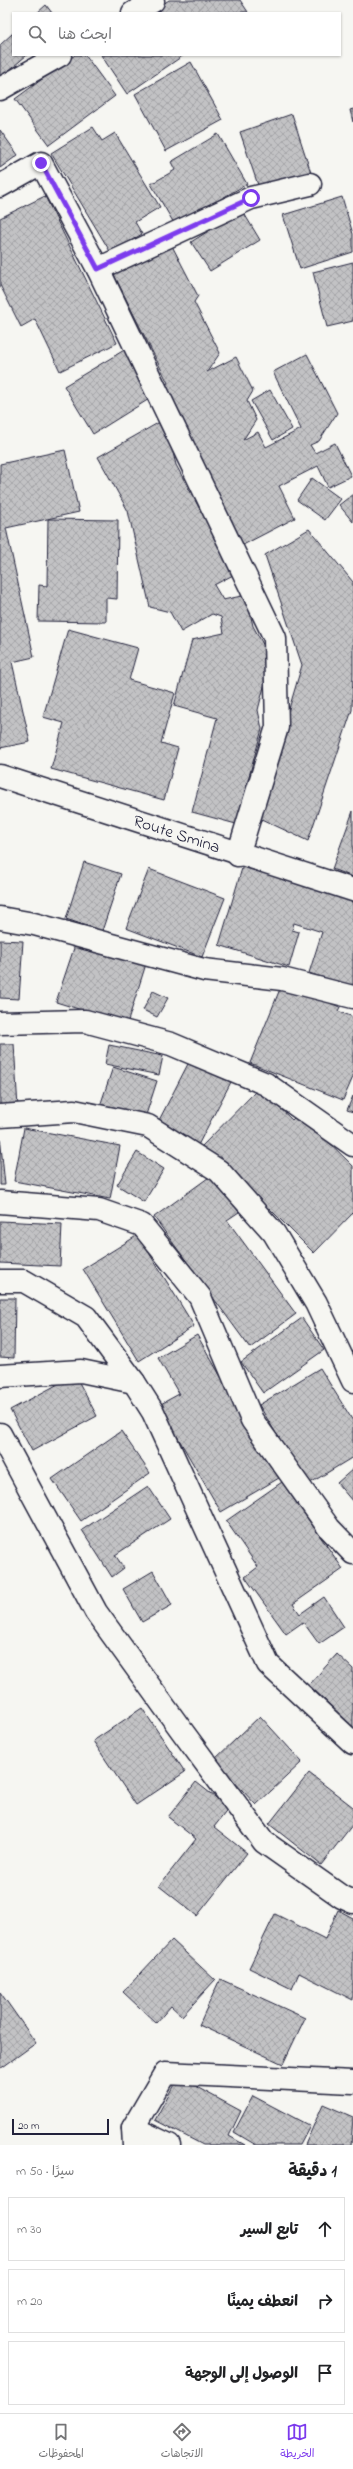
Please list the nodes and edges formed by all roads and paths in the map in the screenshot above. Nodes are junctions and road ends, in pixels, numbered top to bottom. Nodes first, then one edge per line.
1 (153, 1) dead end
2 (135, 12) edge
3 (58, 56) edge
4 (0, 89) edge
5 (310, 184) dead end
6 (0, 186) edge
7 (98, 269) junction
8 (0, 776) edge
9 (238, 855) junction
10 (353, 890) edge
11 (0, 918) edge
12 (353, 997) edge
13 (0, 1023) edge
14 (0, 1116) edge
15 (353, 1145) edge
16 (0, 1202) edge
17 (0, 1281) edge
18 (0, 1376) edge
19 (353, 1381) edge
20 (134, 1382) junction
21 (0, 1434) edge
22 (353, 1553) edge
23 (353, 1743) edge
24 (353, 1902) edge
25 (353, 2082) edge
26 (133, 2136) edge
27 (169, 2145) edge

1 - 2 street
3 - 4 street
5 - 7 street
6 - 7 street
7 - 9 street
8 - 9 street, Route Smina
9 - 10 street, Route Smina
11 - 12 street
13 - 15 street
14 - 19 street
16 - 22 street
17 - 20 street
18 - 20 street
20 - 23 street
21 - 24 street
25 - 26 street
26 - 27 street

